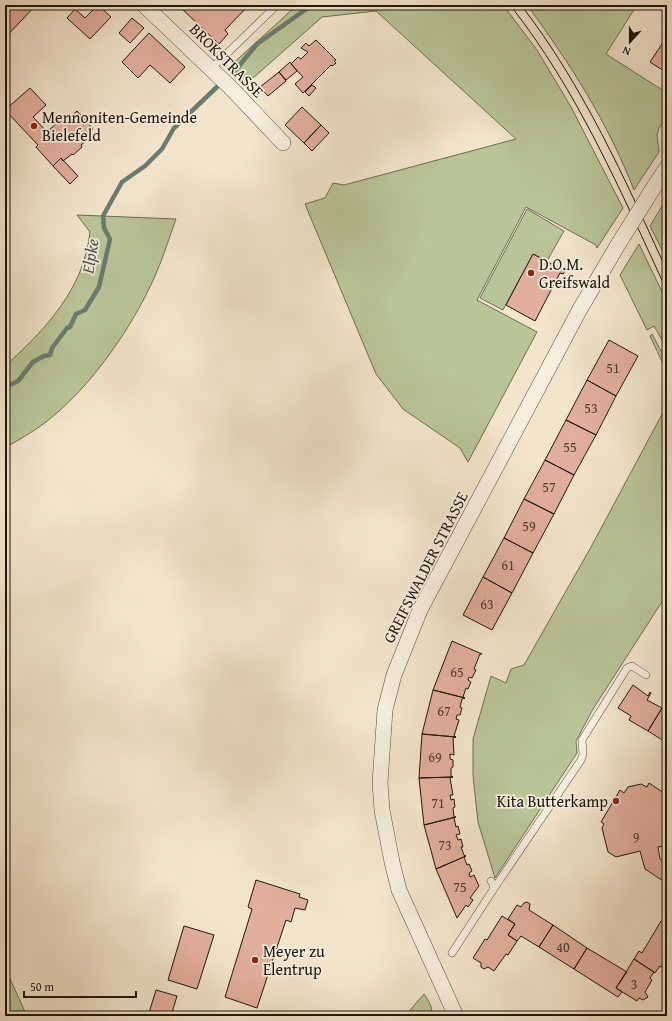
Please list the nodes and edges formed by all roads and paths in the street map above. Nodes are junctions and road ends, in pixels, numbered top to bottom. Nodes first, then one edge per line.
1 (144, 5) edge
2 (277, 5) edge
3 (211, 69) junction
4 (283, 143) dead end
5 (666, 172) edge
6 (646, 676) dead end
7 (491, 881) dead end
8 (493, 890) junction
9 (452, 953) dead end
10 (456, 1016) edge

1 - 3 street, BROKSTRASSE
2 - 3 lane
3 - 4 street, BROKSTRASSE
5 - 10 street, GREIFSWALDER STRASSE, bridge
6 - 8 lane
7 - 8 lane
8 - 9 lane

